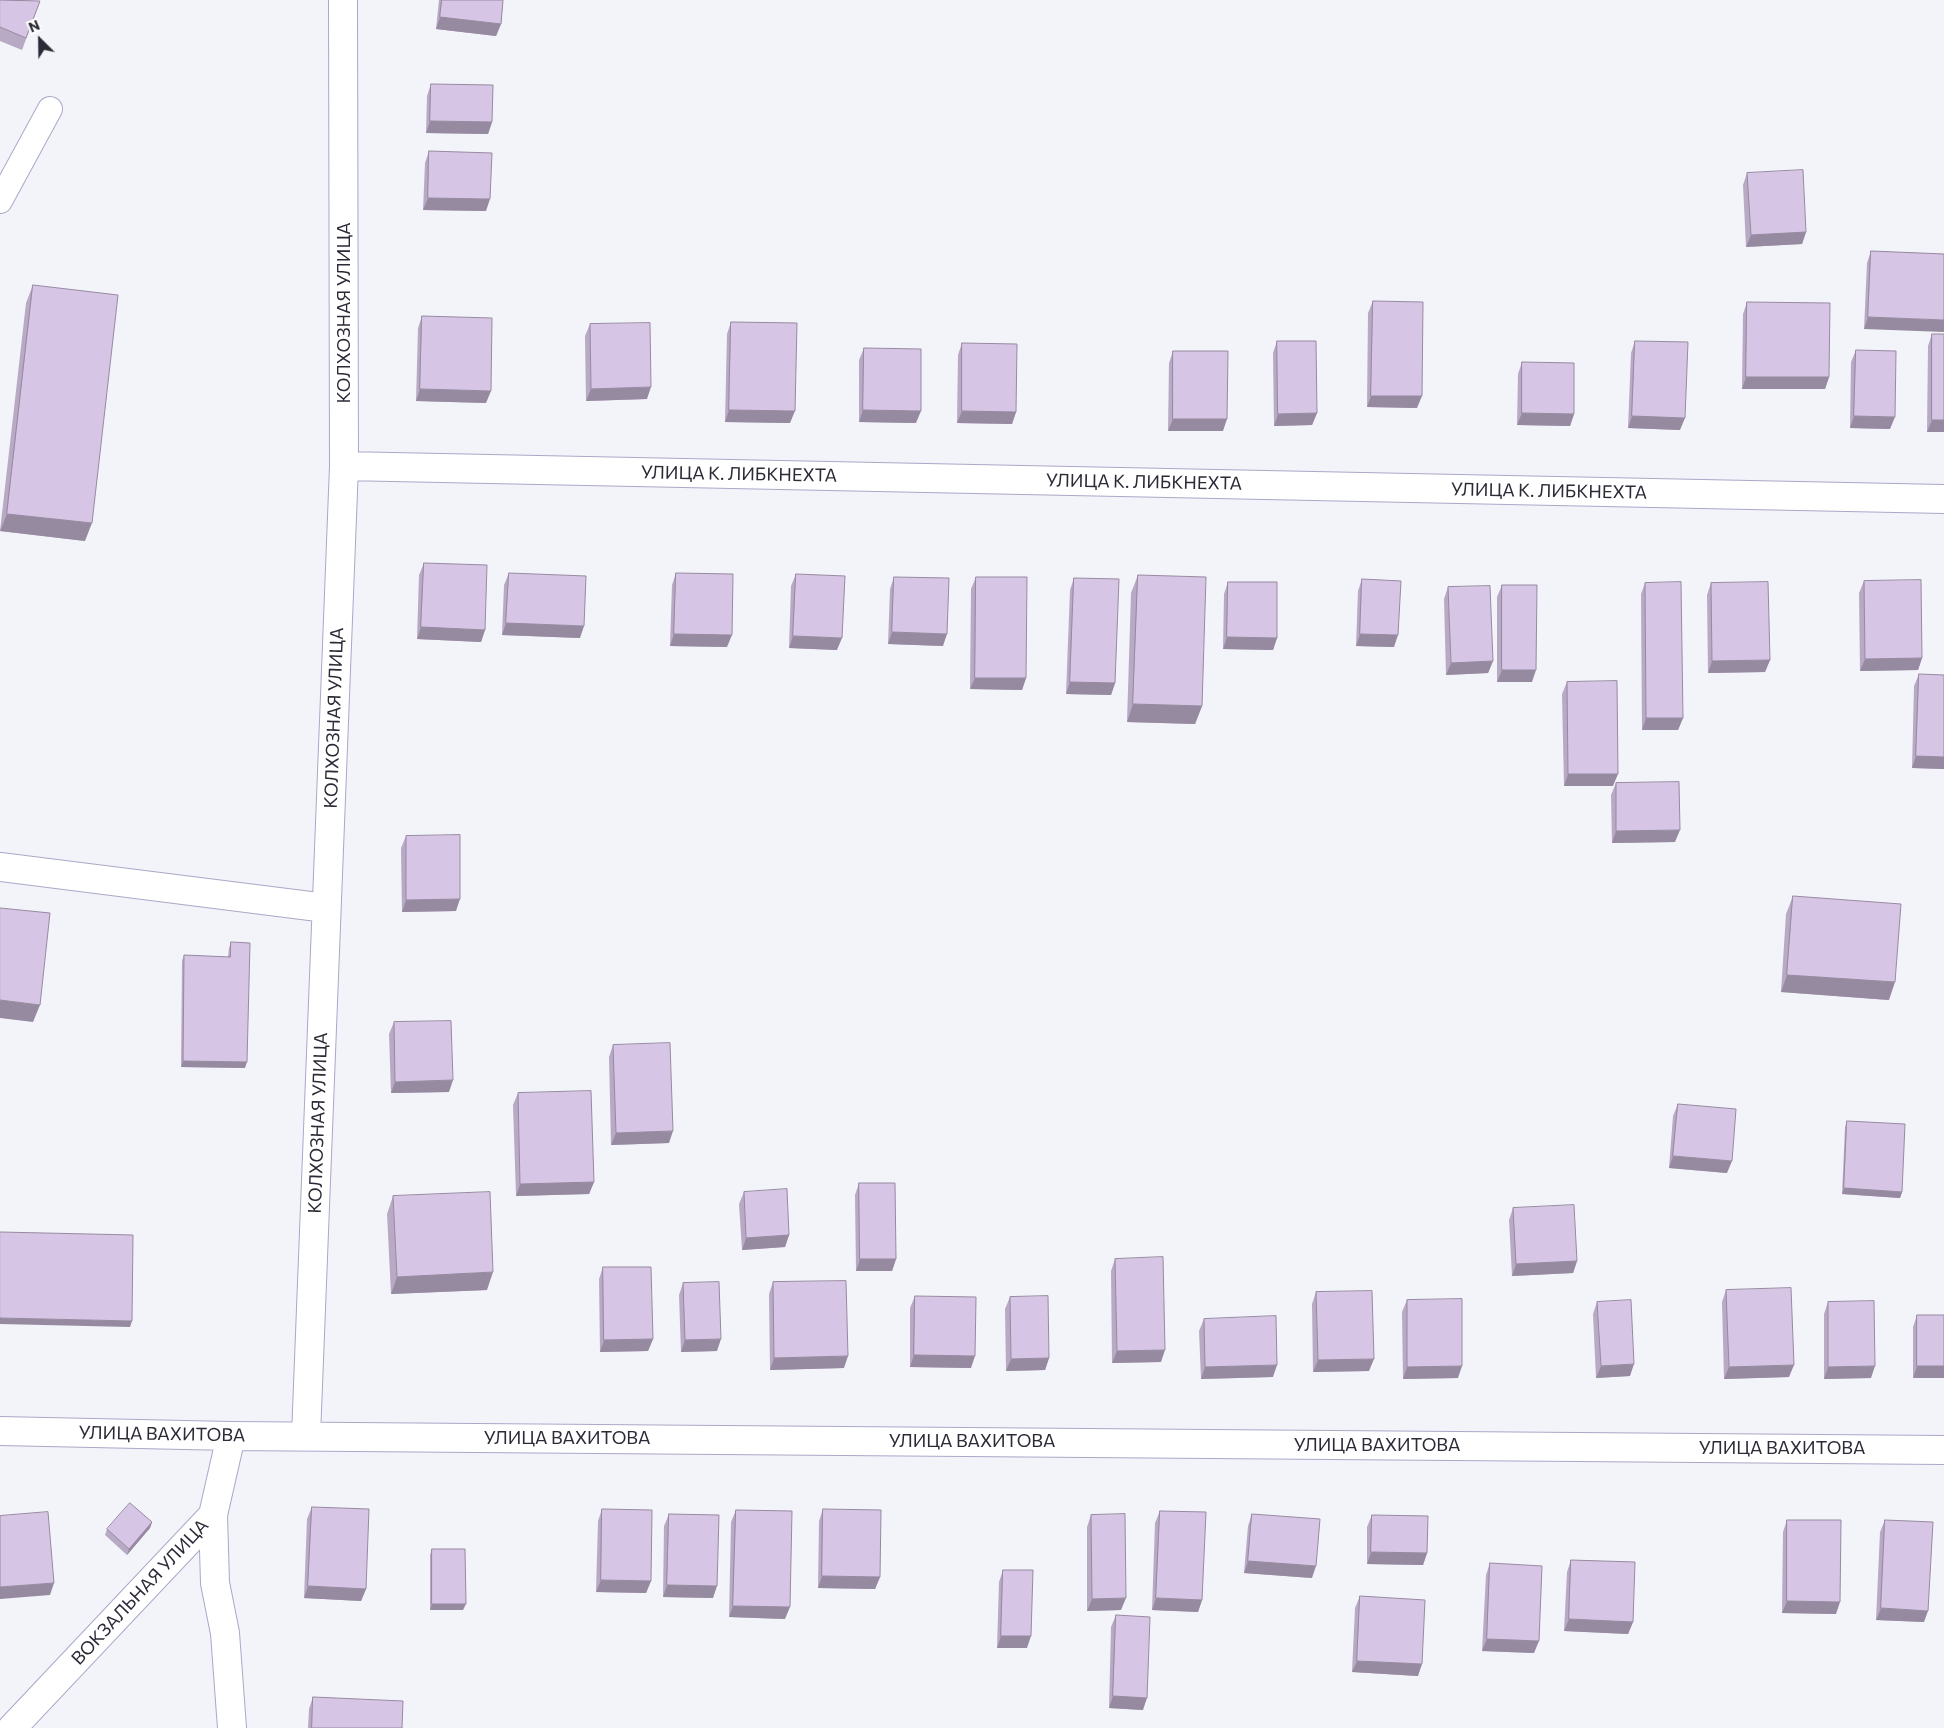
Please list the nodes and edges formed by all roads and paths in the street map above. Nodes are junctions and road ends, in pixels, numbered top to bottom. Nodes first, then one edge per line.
1 (343, 0) edge
2 (50, 109) dead end
3 (0, 202) edge
4 (344, 466) junction
5 (1944, 499) edge
6 (0, 867) edge
7 (326, 908) junction
8 (0, 1432) edge
9 (231, 1436) junction
10 (306, 1436) junction
11 (1944, 1450) edge
12 (213, 1515) junction
13 (12, 1728) edge
14 (232, 1728) edge

1 - 4 street, КОЛХОЗНАЯ УЛИЦА
2 - 3 lane
4 - 5 street, УЛИЦА К. ЛИБКНЕХТА
4 - 7 street, КОЛХОЗНАЯ УЛИЦА
6 - 7 street
7 - 10 street, КОЛХОЗНАЯ УЛИЦА
8 - 9 street, УЛИЦА ВАХИТОВА
9 - 10 street, УЛИЦА ВАХИТОВА
9 - 12 street, ВОКЗАЛЬНАЯ УЛИЦА
10 - 11 street, УЛИЦА ВАХИТОВА
12 - 13 street, ВОКЗАЛЬНАЯ УЛИЦА
12 - 14 street

